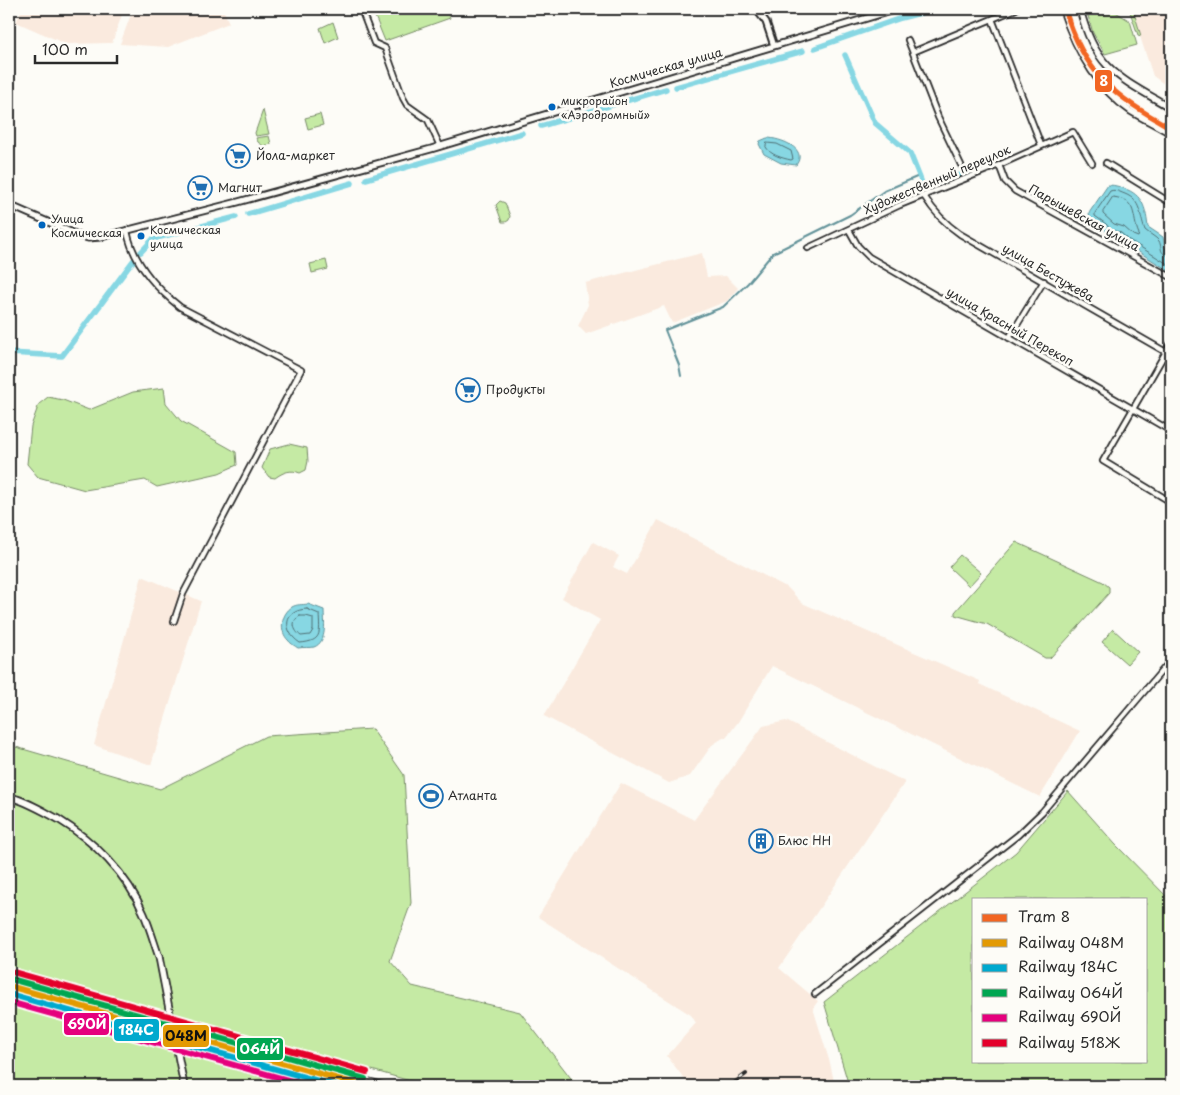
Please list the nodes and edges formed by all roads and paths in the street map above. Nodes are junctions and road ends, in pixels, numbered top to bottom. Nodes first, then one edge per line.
1 (361, 9) edge
2 (756, 9) edge
3 (897, 9) edge
4 (1016, 9) edge
5 (1062, 9) edge
6 (1080, 9) edge
7 (992, 19) junction
8 (908, 40) dead end
9 (774, 46) junction
10 (913, 52) junction
11 (1171, 108) edge
12 (1171, 134) edge
13 (1041, 145) junction
14 (440, 146) junction
15 (1092, 163) dead end
16 (1106, 163) dead end
17 (961, 165) dead end
18 (998, 165) junction
19 (924, 196) junction
20 (1171, 203) edge
21 (9, 205) edge
22 (849, 230) junction
23 (127, 231) junction
24 (808, 248) dead end
25 (1171, 277) edge
26 (1044, 281) junction
27 (1009, 338) junction
28 (1171, 343) edge
29 (1165, 353) junction
30 (1171, 356) edge
31 (1133, 409) junction
32 (1171, 431) edge
33 (1171, 502) edge
34 (174, 621) dead end
35 (1171, 660) edge
36 (9, 797) edge
37 (815, 994) dead end
38 (184, 1086) edge

1 - 14 street
2 - 9 street
3 - 9 street, Космическая улица
4 - 7 street
5 - 12 street
6 - 11 main road
7 - 10 street
7 - 13 street
8 - 10 street, Художественный переулок
9 - 14 street, Космическая улица
10 - 17 street, Художественный переулок
13 - 15 street, Художественный переулок
13 - 18 street, Художественный переулок
14 - 23 street, Космическая улица
16 - 20 street
18 - 19 street, Художественный переулок
18 - 25 street, Парышевская улица
19 - 22 street, Художественный переулок
19 - 26 street, улица Бестужева
21 - 23 street, Космическая улица
22 - 24 street, Художественный переулок
22 - 27 street, улица Красный Перекоп
23 - 34 street
26 - 27 street
26 - 29 street, улица Бестужева
27 - 31 street, улица Красный Перекоп
28 - 29 street
29 - 30 street, улица Бестужева
29 - 31 street
31 - 32 street, улица Красный Перекоп
31 - 33 street
35 - 37 street
36 - 38 main road, bridge

